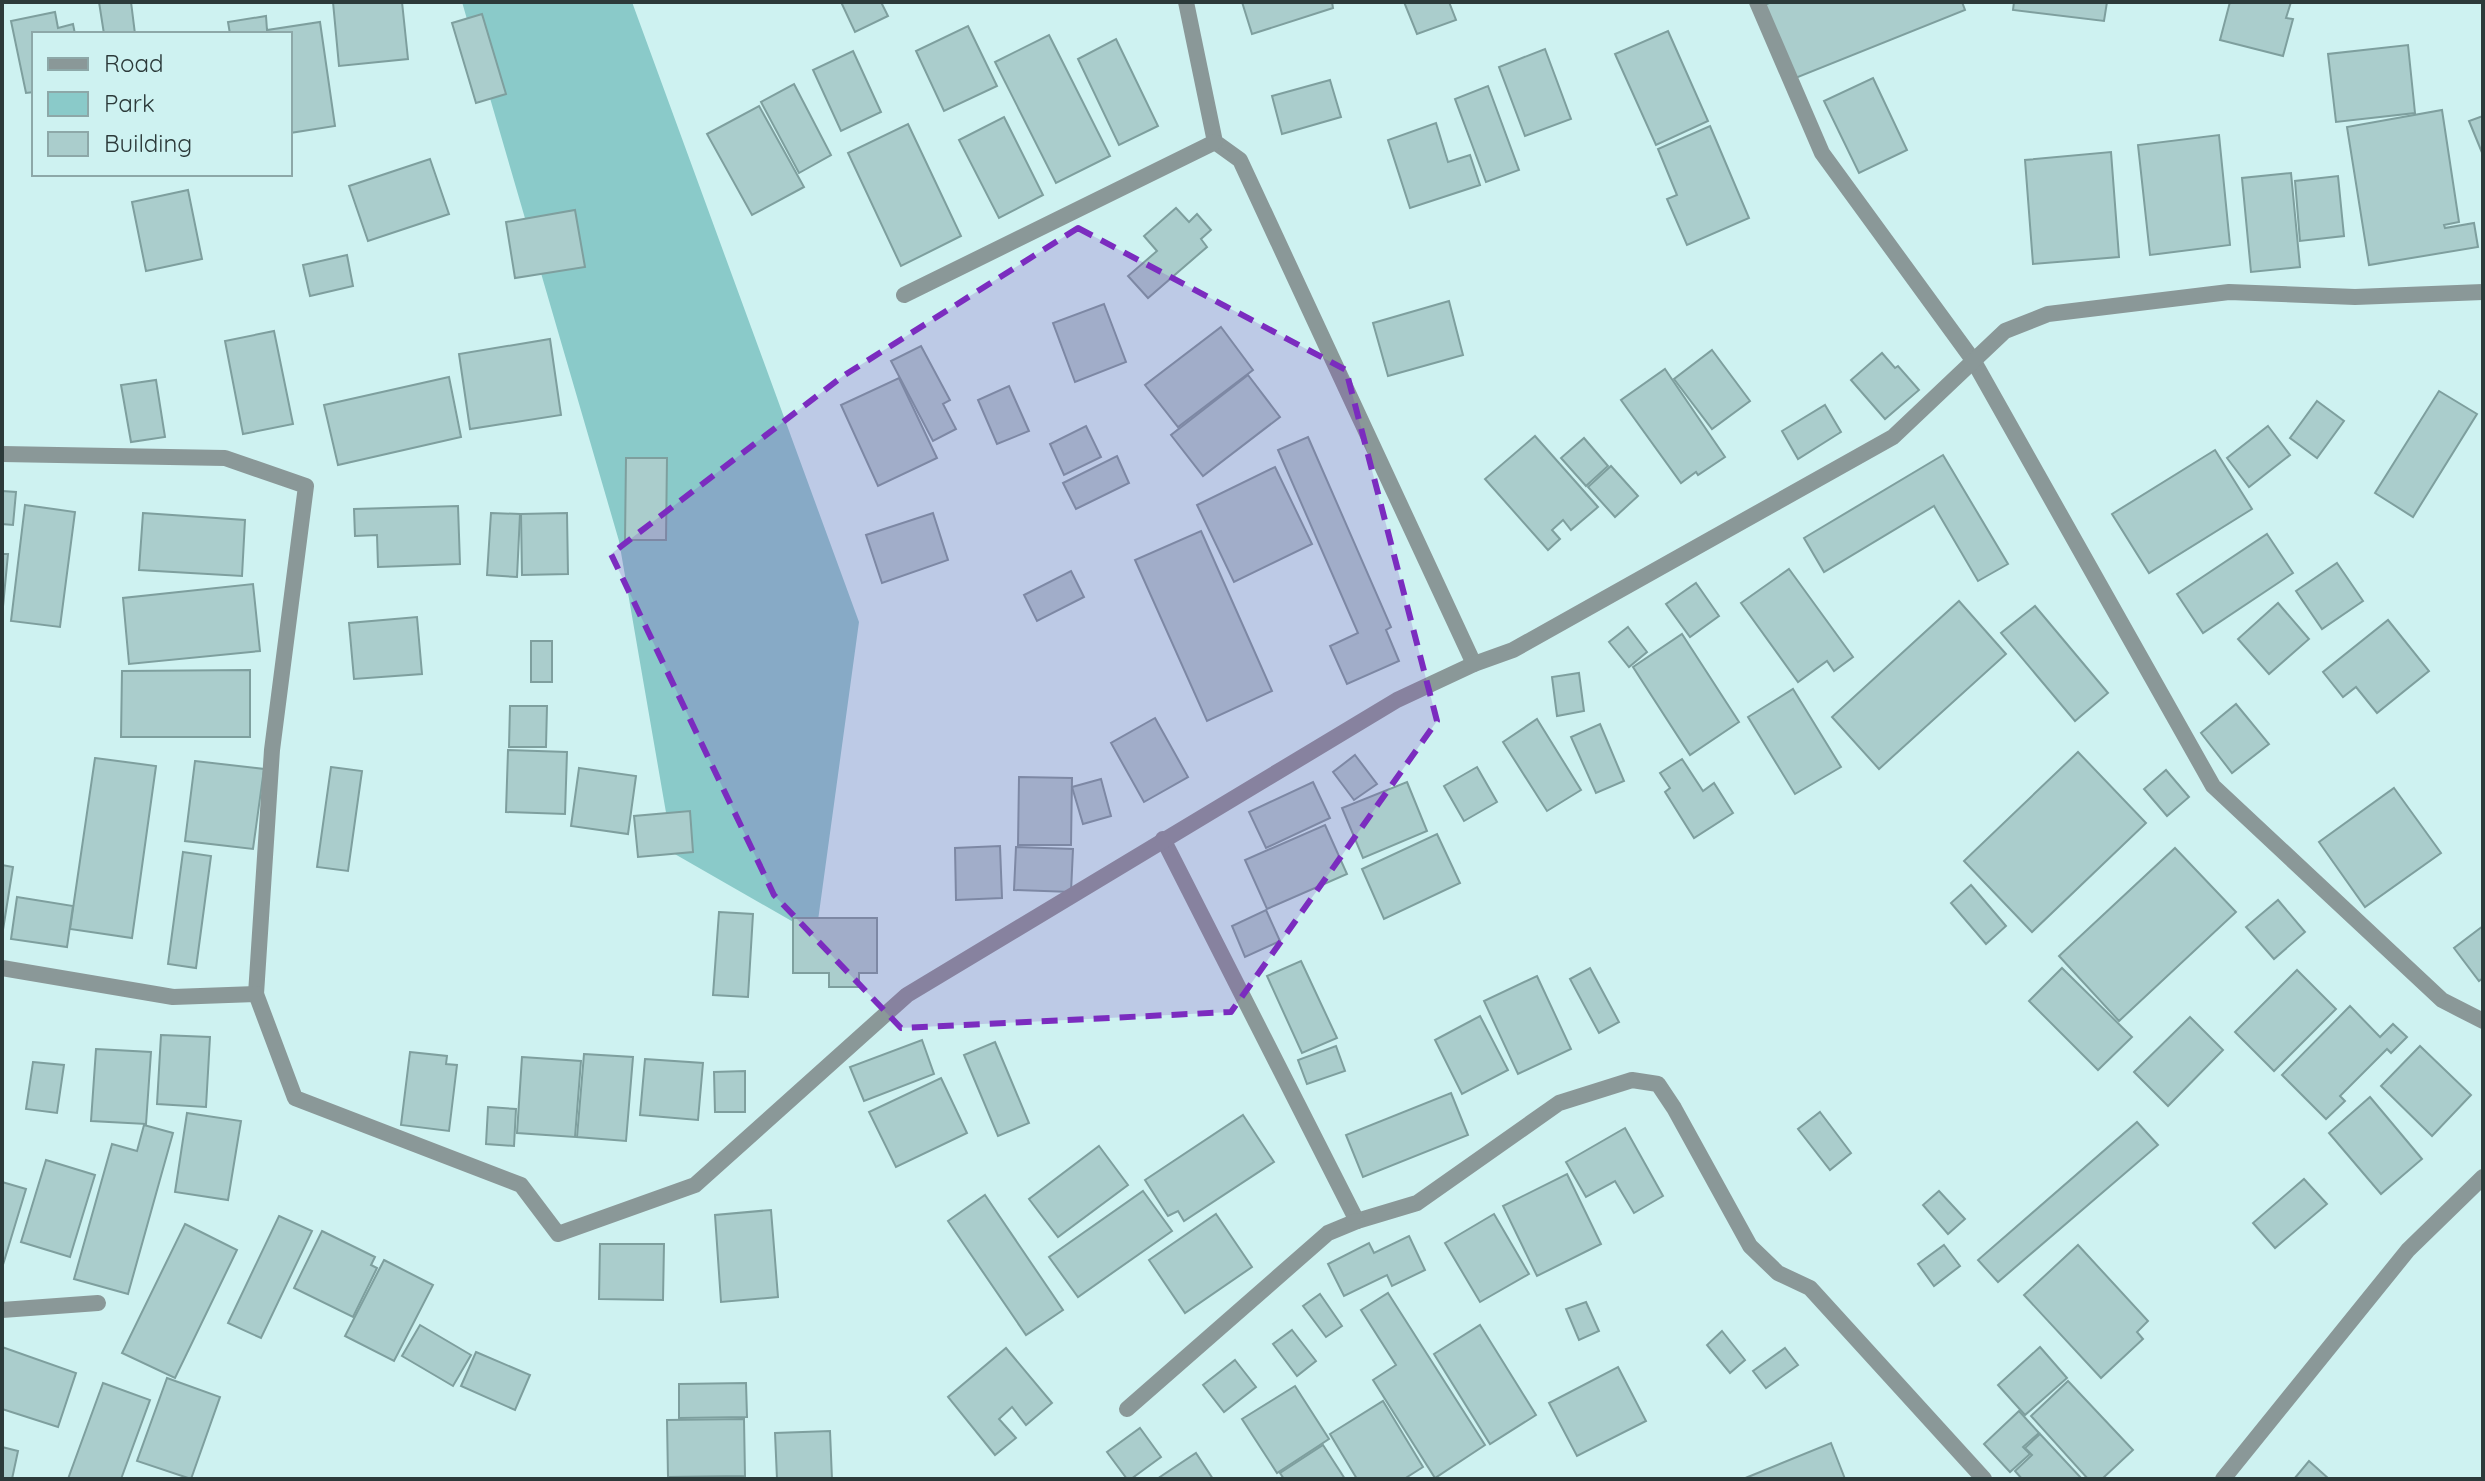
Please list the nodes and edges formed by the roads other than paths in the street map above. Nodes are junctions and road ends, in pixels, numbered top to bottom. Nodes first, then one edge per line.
1 (1186, 2) edge
2 (1757, 2) edge
3 (1215, 142) junction
4 (2483, 292) edge
5 (904, 295) dead end
6 (1973, 360) junction
7 (2, 454) edge
8 (1474, 664) junction
9 (1163, 839) junction
10 (2, 968) edge
11 (256, 994) junction
12 (2483, 1021) edge
13 (2483, 1177) edge
14 (1357, 1221) junction
15 (98, 1303) dead end
16 (2, 1310) edge
17 (1127, 1409) dead end
18 (1984, 1479) edge
19 (2223, 1479) edge

1 - 3 street
2 - 6 street
3 - 5 street
3 - 8 street
4 - 6 street
6 - 8 street
6 - 12 street
7 - 11 street
8 - 9 street
9 - 11 street
9 - 14 street
10 - 11 street
13 - 19 street
14 - 17 street
14 - 18 street
15 - 16 street

